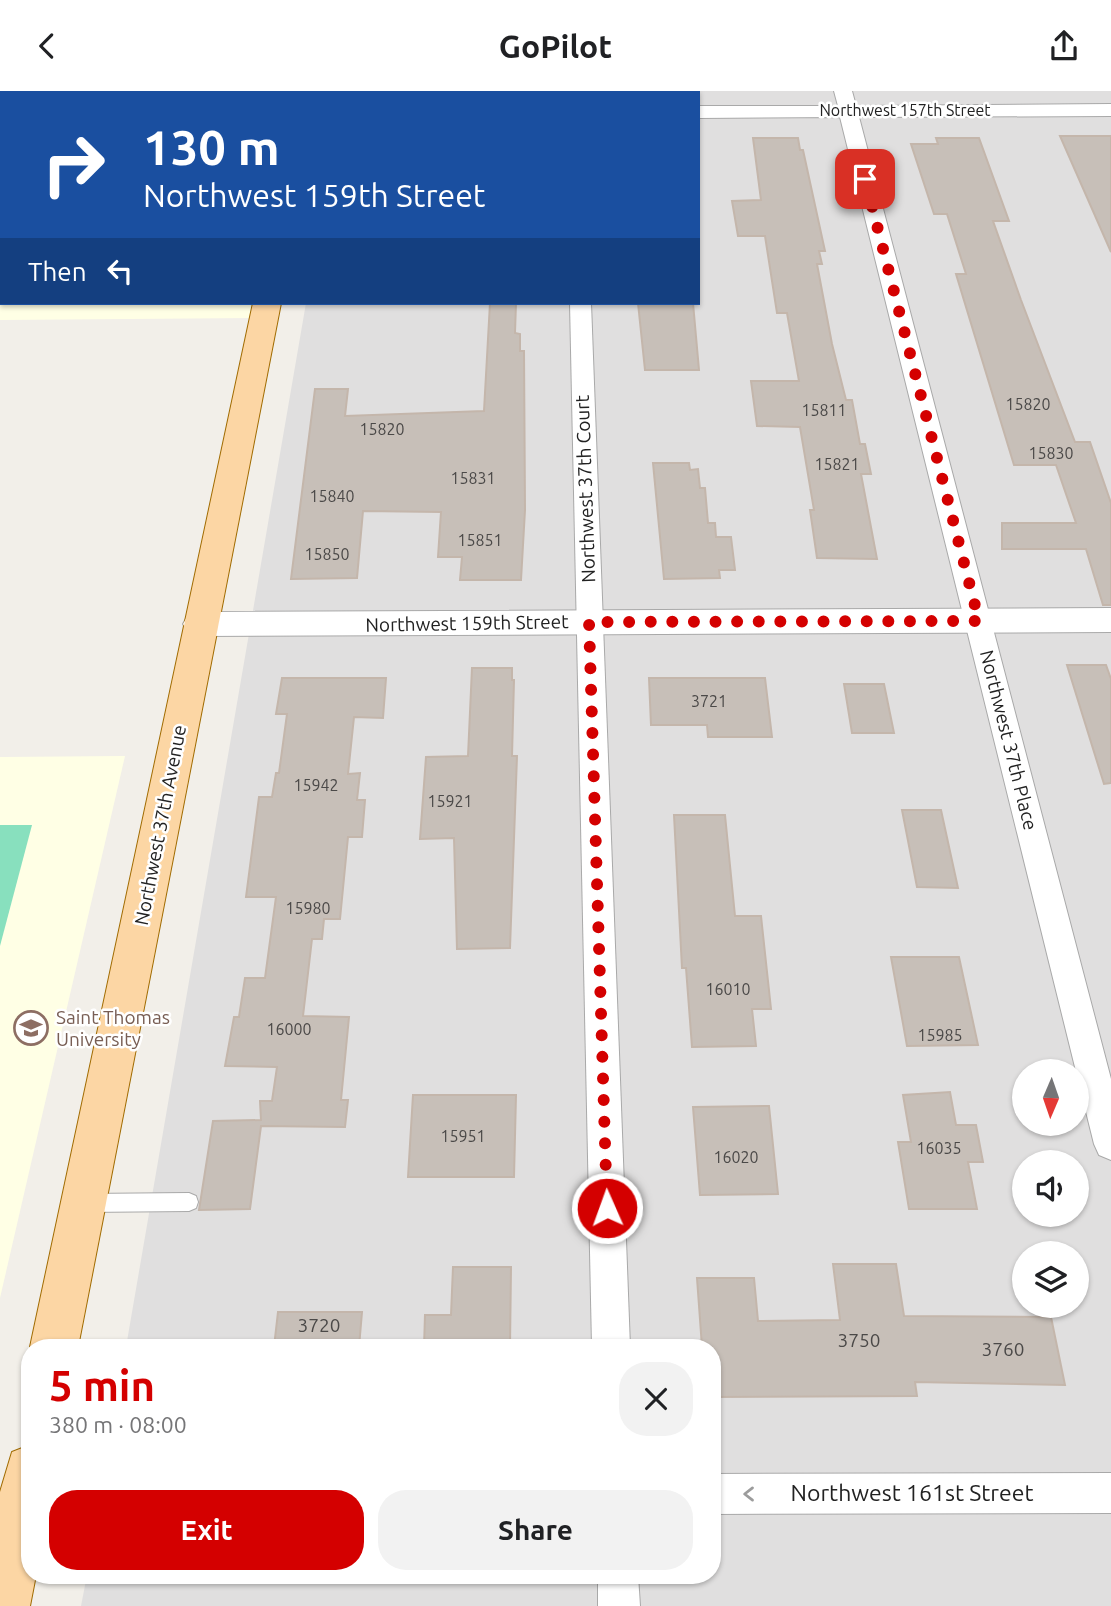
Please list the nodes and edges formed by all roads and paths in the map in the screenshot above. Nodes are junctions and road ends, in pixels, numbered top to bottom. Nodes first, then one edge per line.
1 (845, 101) edge
2 (1111, 110) edge
3 (700, 112) edge
4 (267, 305) edge
5 (580, 305) edge
6 (1111, 620) edge
7 (979, 621) junction
8 (589, 622) junction
9 (201, 624) junction
10 (1111, 1144) edge
11 (189, 1202) dead end
12 (82, 1203) junction
13 (56, 1339) edge
14 (611, 1339) edge
15 (1111, 1493) edge
16 (721, 1495) edge
17 (21, 1520) edge
18 (619, 1584) edge
19 (3, 1606) edge
20 (620, 1606) edge

1 - 2 street, Northwest 157th Street
1 - 3 street, Northwest 157th Street
1 - 7 street, Northwest 37th Place
4 - 9 main road, Northwest 37th Avenue
5 - 8 street, Northwest 37th Court
6 - 7 street, Northwest 159th Street
7 - 8 street, Northwest 159th Street
7 - 10 street, Northwest 37th Place
8 - 9 street, Northwest 159th Street
8 - 14 street, Northwest 37th Court
9 - 12 main road, Northwest 37th Avenue
11 - 12 lane
12 - 13 main road, Northwest 37th Avenue
15 -> 16 street, Northwest 161st Street
17 - 19 main road
18 - 20 street

